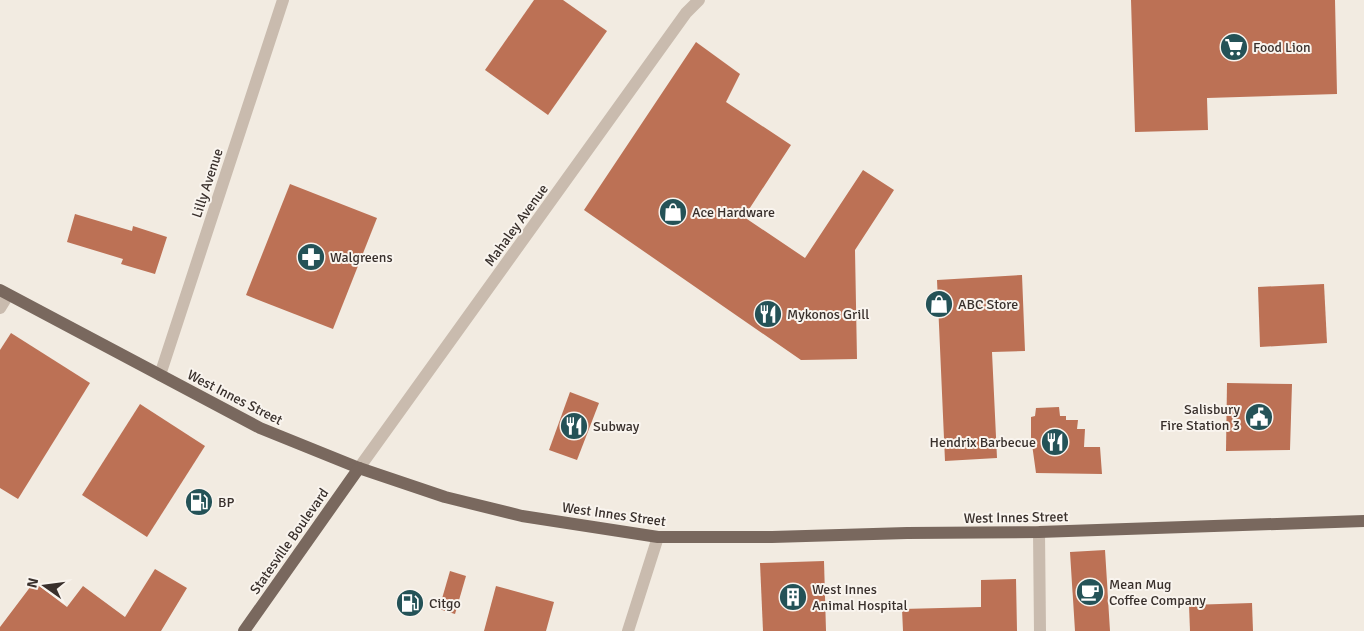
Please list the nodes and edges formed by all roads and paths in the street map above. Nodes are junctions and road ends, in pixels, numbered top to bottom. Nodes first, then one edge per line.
1 (282, 0) edge
2 (699, 0) edge
3 (4, 292) edge
4 (0, 308) edge
5 (160, 375) junction
6 (359, 468) junction
7 (1364, 522) edge
8 (1039, 532) junction
9 (658, 537) junction
10 (244, 631) edge
11 (628, 631) edge
12 (1040, 631) edge

1 - 5 street, Lilly Avenue
2 - 6 street, Mahaley Avenue
3 - 4 street
3 - 5 main road, West Innes Street
5 - 6 main road, West Innes Street
6 - 9 main road, West Innes Street
6 - 10 main road, Statesville Boulevard
7 - 8 main road, West Innes Street
8 - 9 main road, West Innes Street
8 - 12 street
9 - 11 street

